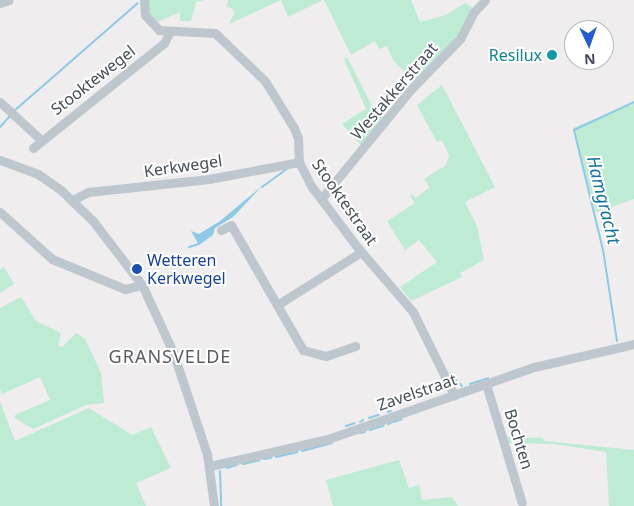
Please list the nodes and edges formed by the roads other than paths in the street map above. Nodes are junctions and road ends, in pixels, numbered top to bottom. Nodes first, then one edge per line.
1 (485, 0) edge
2 (144, 2) edge
3 (169, 33) junction
4 (0, 102) edge
5 (41, 140) junction
6 (33, 148) dead end
7 (0, 160) edge
8 (299, 162) junction
9 (321, 199) junction
10 (73, 200) junction
11 (0, 212) edge
12 (221, 230) dead end
13 (361, 252) junction
14 (142, 285) junction
15 (277, 305) junction
16 (634, 344) edge
17 (355, 346) dead end
18 (486, 384) junction
19 (454, 395) junction
20 (210, 466) junction
21 (522, 503) dead end
22 (214, 506) edge

1 - 9 street, Westakkerstraat
2 - 3 street
3 - 5 street, Stooktewegel
3 - 8 street, Stooktestraat
4 - 5 street
5 - 6 street, Stooktewegel
7 - 10 street
8 - 9 street, Stooktestraat
8 - 10 street, Kerkwegel
9 - 13 street, Stooktestraat
10 - 14 street
11 - 14 street
12 - 15 street
13 - 15 street
13 - 19 street, Stooktestraat
14 - 20 street
15 - 17 street
16 - 18 street, Zavelstraat
18 - 19 street, Zavelstraat
18 - 21 street, Bochten
19 - 20 street, Zavelstraat
20 - 22 street

